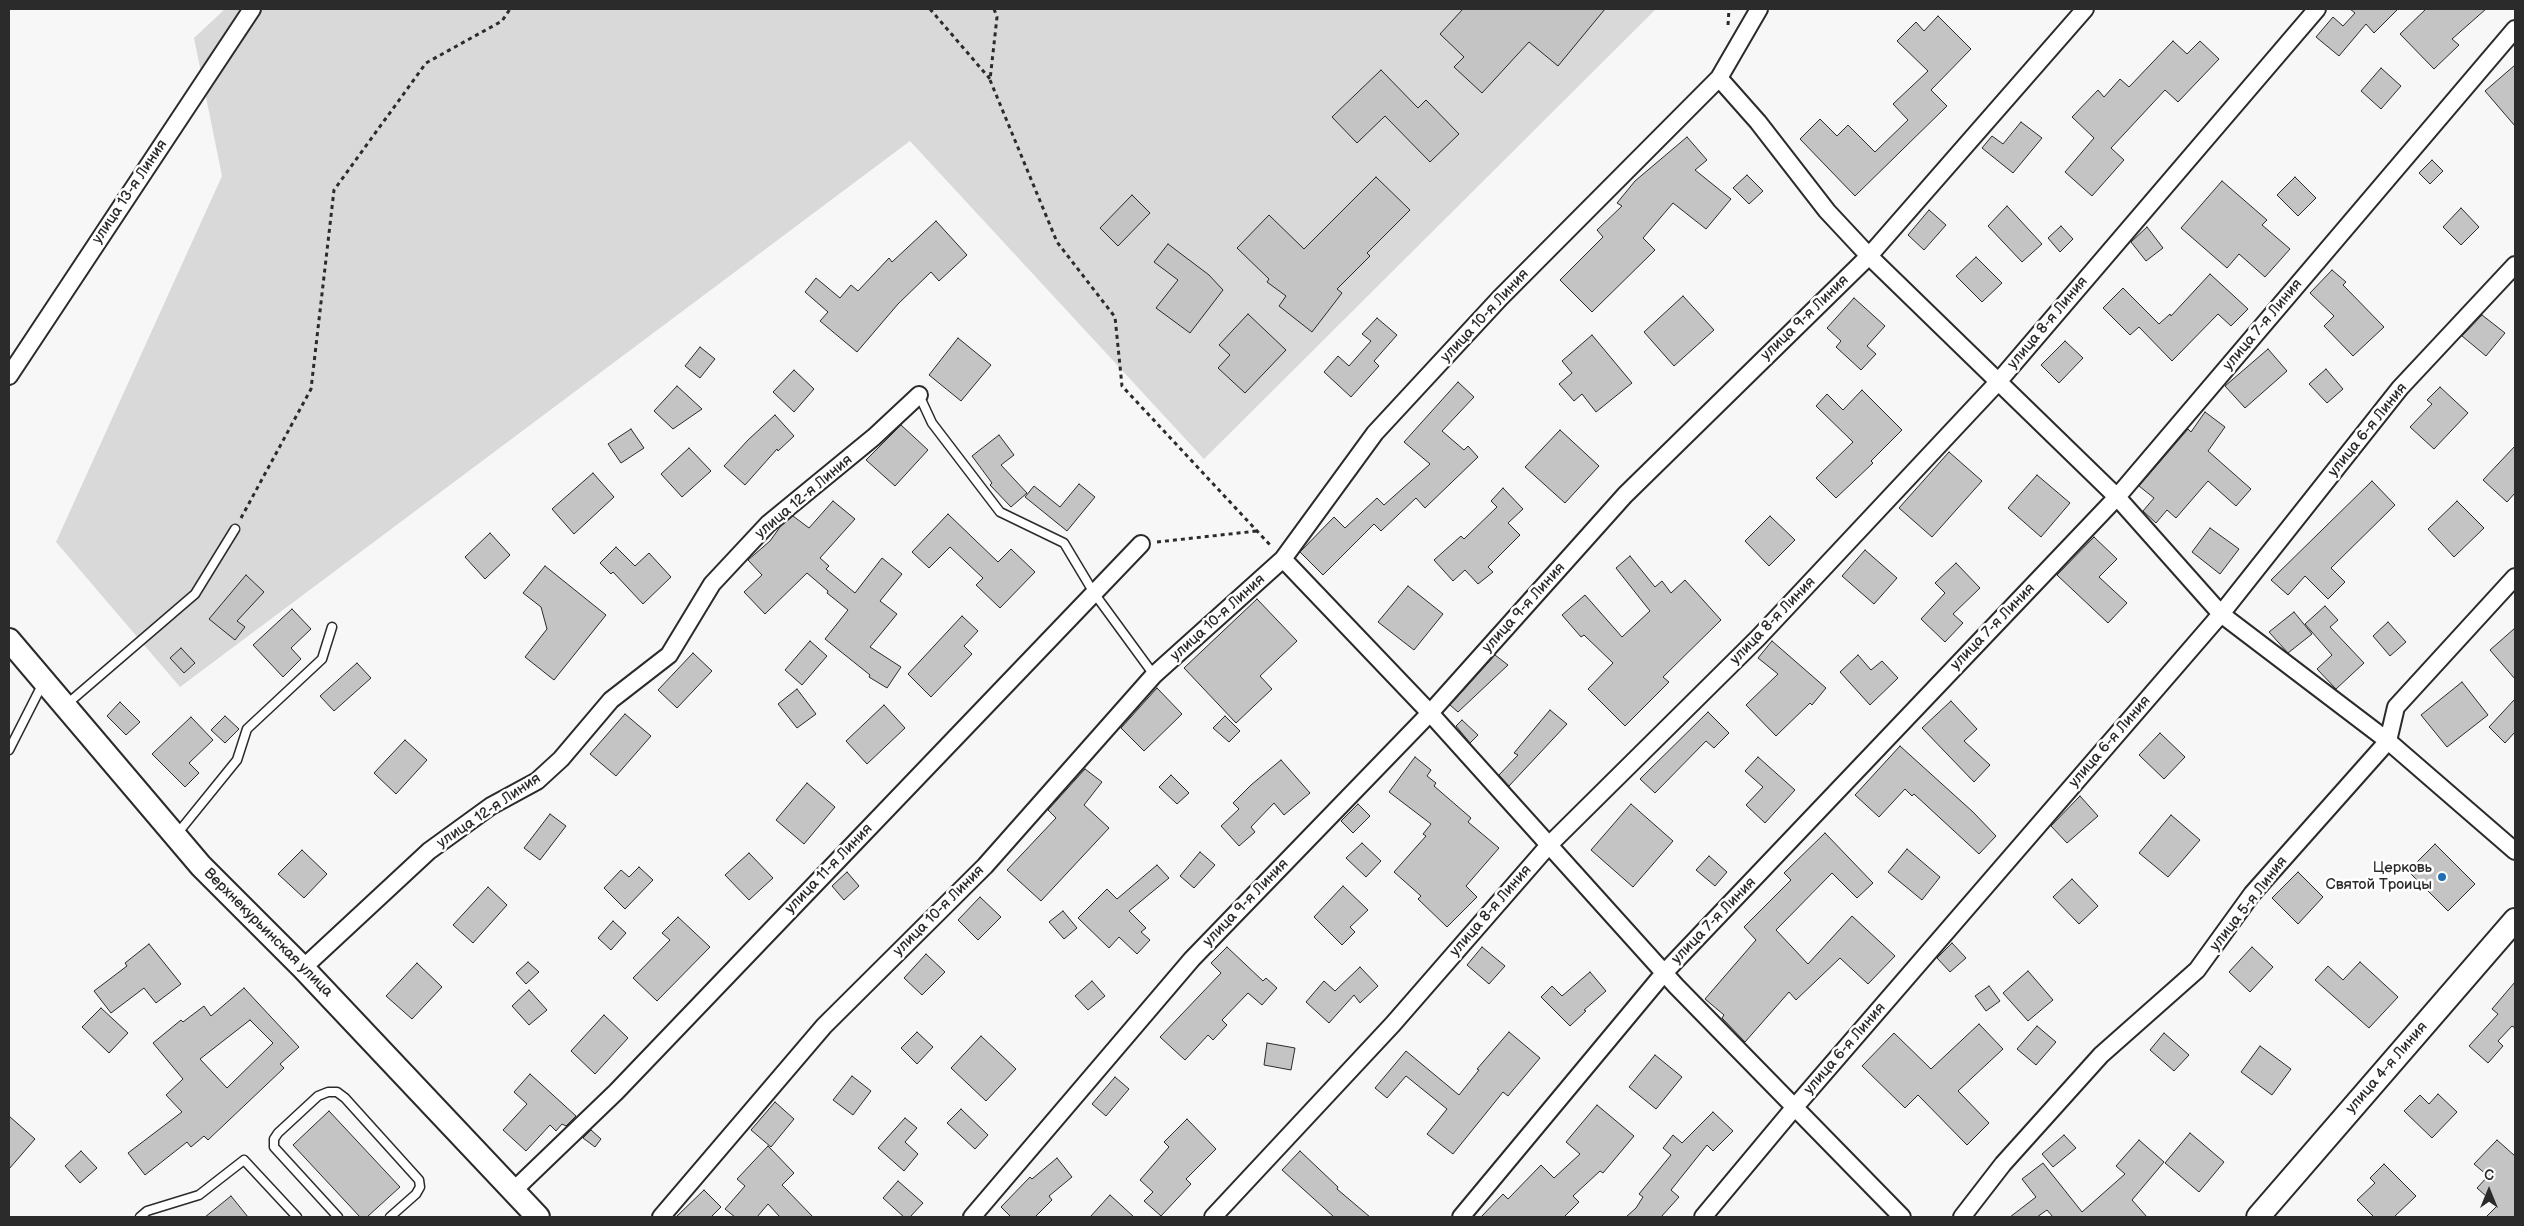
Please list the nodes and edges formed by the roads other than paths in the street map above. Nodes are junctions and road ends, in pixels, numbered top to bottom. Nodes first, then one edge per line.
1 (252, 9) edge
2 (1759, 9) edge
3 (2086, 9) edge
4 (2317, 9) edge
5 (2515, 28) edge
6 (1719, 78) junction
7 (1869, 256) junction
8 (2515, 265) edge
9 (9, 376) edge
10 (1998, 382) junction
11 (919, 395) joint
12 (2117, 497) junction
13 (235, 529) road end
14 (1141, 544) road end
15 (1283, 559) junction
16 (2515, 577) edge
17 (1094, 593) junction
18 (2221, 614) junction
19 (332, 627) dead end
20 (9, 640) edge
21 (1154, 675) junction
22 (44, 682) junction
23 (65, 705) junction
24 (1430, 714) junction
25 (2388, 741) junction
26 (9, 750) edge
27 (176, 836) junction
28 (1549, 844) junction
29 (2515, 851) edge
30 (2515, 920) edge
31 (303, 968) junction
32 (1664, 973) junction
33 (1794, 1108) junction
34 (513, 1191) junction
35 (140, 1217) edge
36 (296, 1217) edge
37 (338, 1217) edge
38 (390, 1217) edge
39 (538, 1217) edge
40 (661, 1217) edge
41 (972, 1217) edge
42 (1213, 1217) edge
43 (1461, 1217) edge
44 (1702, 1217) edge
45 (1902, 1217) edge
46 (1962, 1217) edge
47 (2258, 1217) edge

1 - 9 street, улица 13-я Линия
2 - 6 street, улица 10-я Линия
3 - 7 street, улица 9-я Линия
4 - 10 street, улица 8-я Линия
5 - 12 street, улица 7-я Линия
6 - 7 street
6 - 15 street, улица 10-я Линия
7 - 10 street
7 - 24 street, улица 9-я Линия
8 - 18 street, улица 6-я Линия
10 - 12 street
10 - 28 street, улица 8-я Линия
11 - 17 lane
11 - 31 street, улица 12-я Линия
12 - 18 street
12 - 32 street, улица 7-я Линия
13 - 23 lane
14 - 17 street, улица 11-я Линия
15 - 21 street, улица 10-я Линия
15 - 24 street
16 - 25 street, улица 5-я Линия
17 - 21 lane
17 - 34 street, улица 11-я Линия
18 - 25 street
18 - 33 street, улица 6-я Линия
19 - 27 lane
20 - 22 street, Верхнекурьинская улица
21 - 40 street, улица 10-я Линия
22 - 23 street, Верхнекурьинская улица
22 - 26 lane
23 - 27 street, Верхнекурьинская улица
24 - 28 street
24 - 41 street, улица 9-я Линия
25 - 29 street
25 - 46 street, улица 5-я Линия
27 - 31 street, Верхнекурьинская улица
28 - 32 street
28 - 42 street, улица 8-я Линия
30 - 47 street, улица 4-я Линия
31 - 34 street, Верхнекурьинская улица
32 - 33 street
32 - 43 street, улица 7-я Линия
33 - 44 street, улица 6-я Линия
33 - 45 street
34 - 39 street, Верхнекурьинская улица
35 - 36 lane
37 - 38 lane

